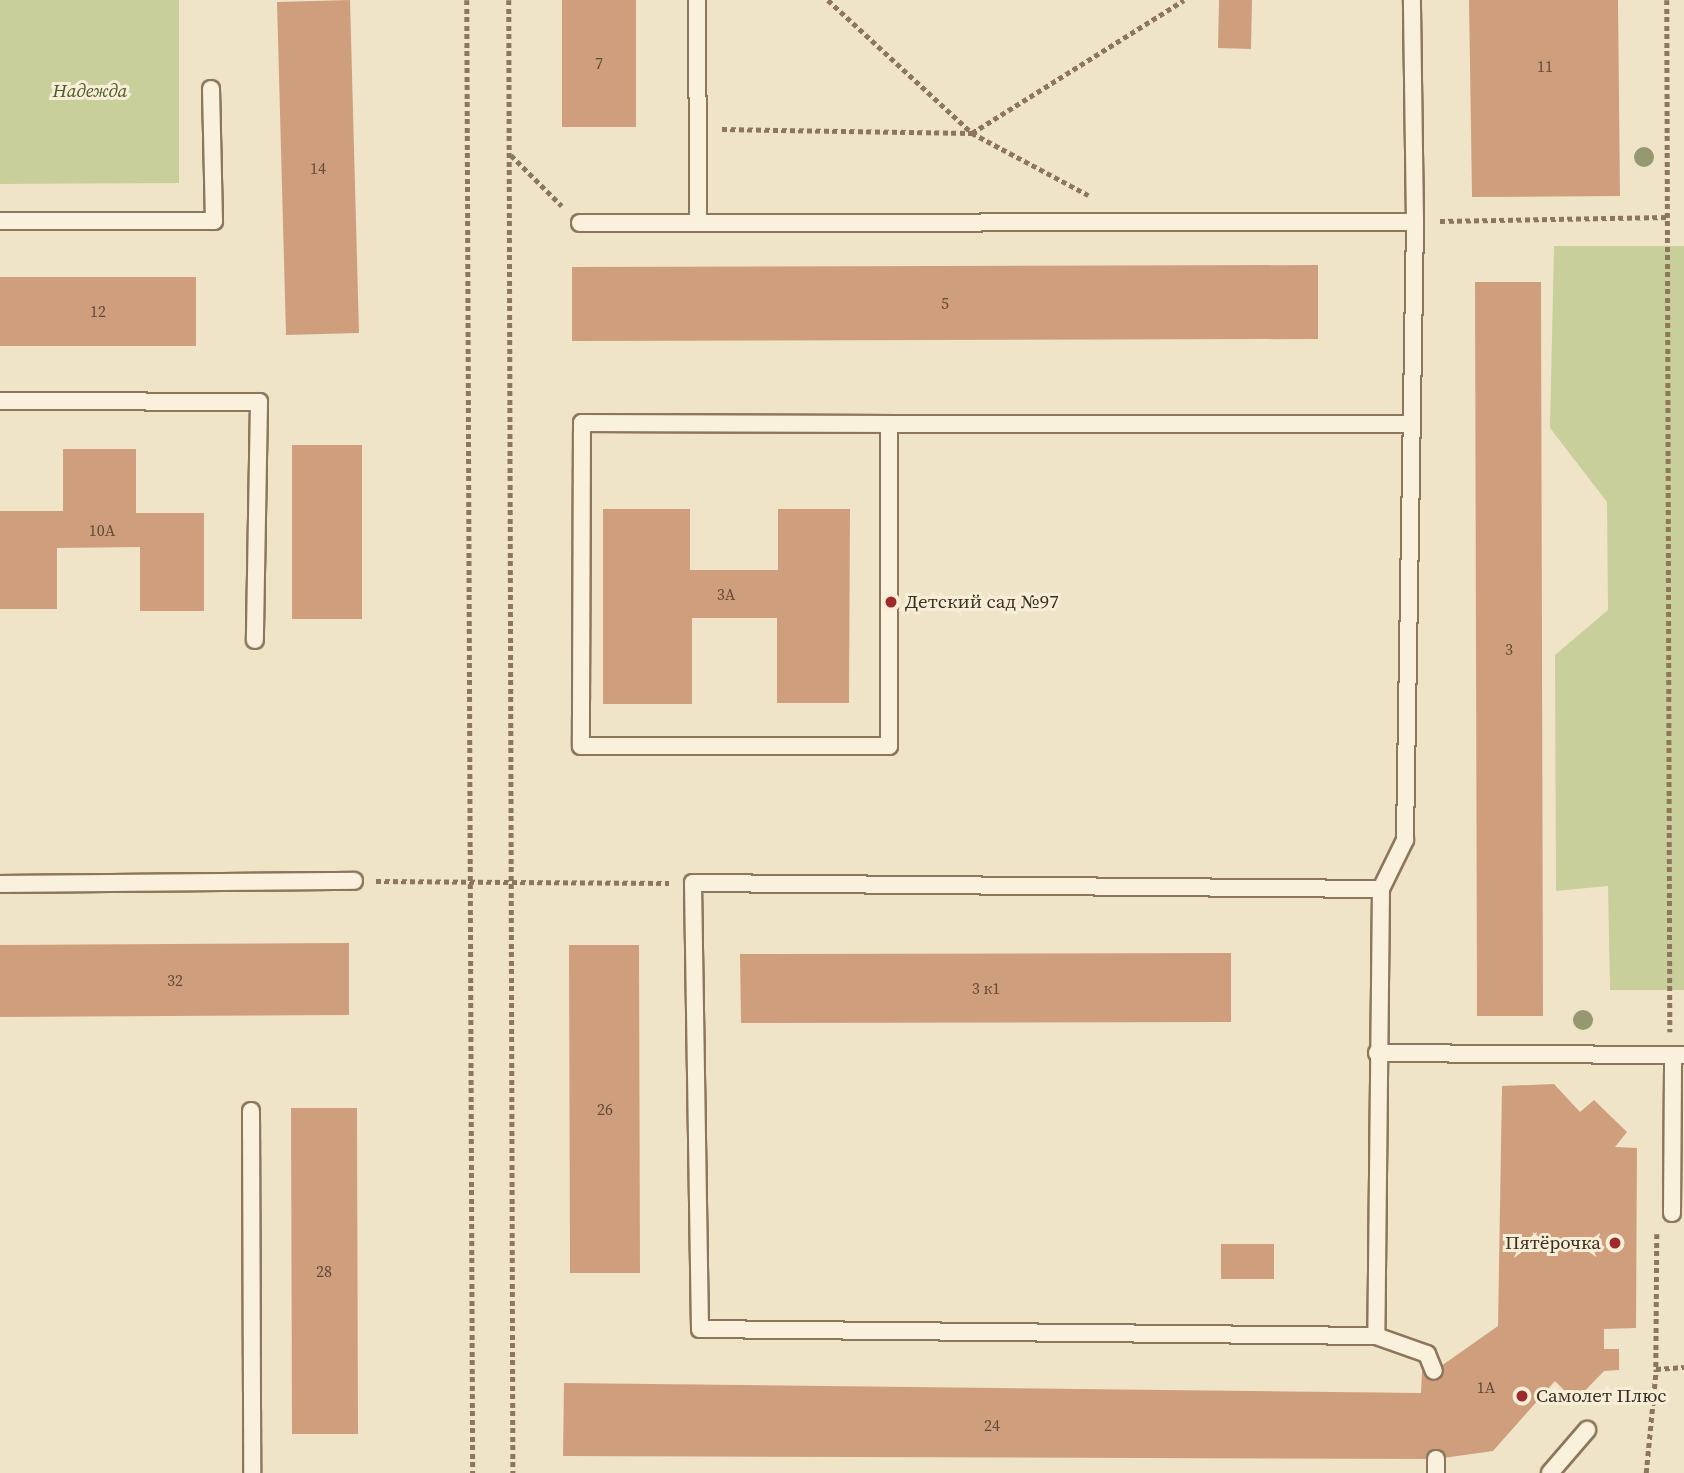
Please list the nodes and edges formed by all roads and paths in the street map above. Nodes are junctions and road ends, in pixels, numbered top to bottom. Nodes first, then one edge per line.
1 (467, 0) edge
2 (509, 0) edge
3 (697, 0) edge
4 (828, 0) edge
5 (1184, 0) edge
6 (1412, 0) edge
7 (1667, 0) edge
8 (211, 89) dead end
9 (696, 128) junction
10 (972, 133) junction
11 (510, 154) junction
12 (1092, 196) dead end
13 (1667, 217) junction
14 (0, 221) edge
15 (1415, 222) junction
16 (580, 223) joint
17 (698, 223) junction
18 (0, 401) edge
19 (889, 424) junction
20 (1412, 424) junction
21 (255, 639) dead end
22 (354, 881) joint
23 (471, 881) junction
24 (511, 881) junction
25 (693, 883) junction
26 (0, 884) edge
27 (1381, 889) junction
28 (1675, 1050) edge
29 (1377, 1053) junction
30 (251, 1111) dead end
31 (1672, 1213) joint
32 (1376, 1336) junction
33 (1684, 1367) edge
34 (1656, 1369) junction
35 (1434, 1371) dead end
36 (1587, 1430) dead end
37 (252, 1473) edge
38 (473, 1473) edge
39 (513, 1473) edge
40 (1550, 1473) edge
41 (1646, 1473) edge

1 - 23 path
2 - 11 path
3 - 9 lane
4 - 10 path
5 - 10 path
6 - 15 lane
7 - 13 path
8 - 14 lane
9 - 10 path
9 - 17 lane
10 - 12 path
11 - 16 path
11 - 24 path
13 - 15 path
13 - 28 path
15 - 17 lane
15 - 20 lane
16 - 17 lane
18 - 21 lane
19 - 19 lane
19 - 20 lane
20 - 27 lane
22 - 23 path
22 - 26 lane
23 - 24 path
23 - 38 path
24 - 25 path
24 - 39 path
25 - 27 lane
25 - 32 lane
27 - 29 lane
28 - 29 lane
28 - 31 lane
29 - 32 lane
30 - 37 lane
31 - 34 path
32 - 35 lane
33 - 34 path
34 - 41 path
36 - 40 lane

